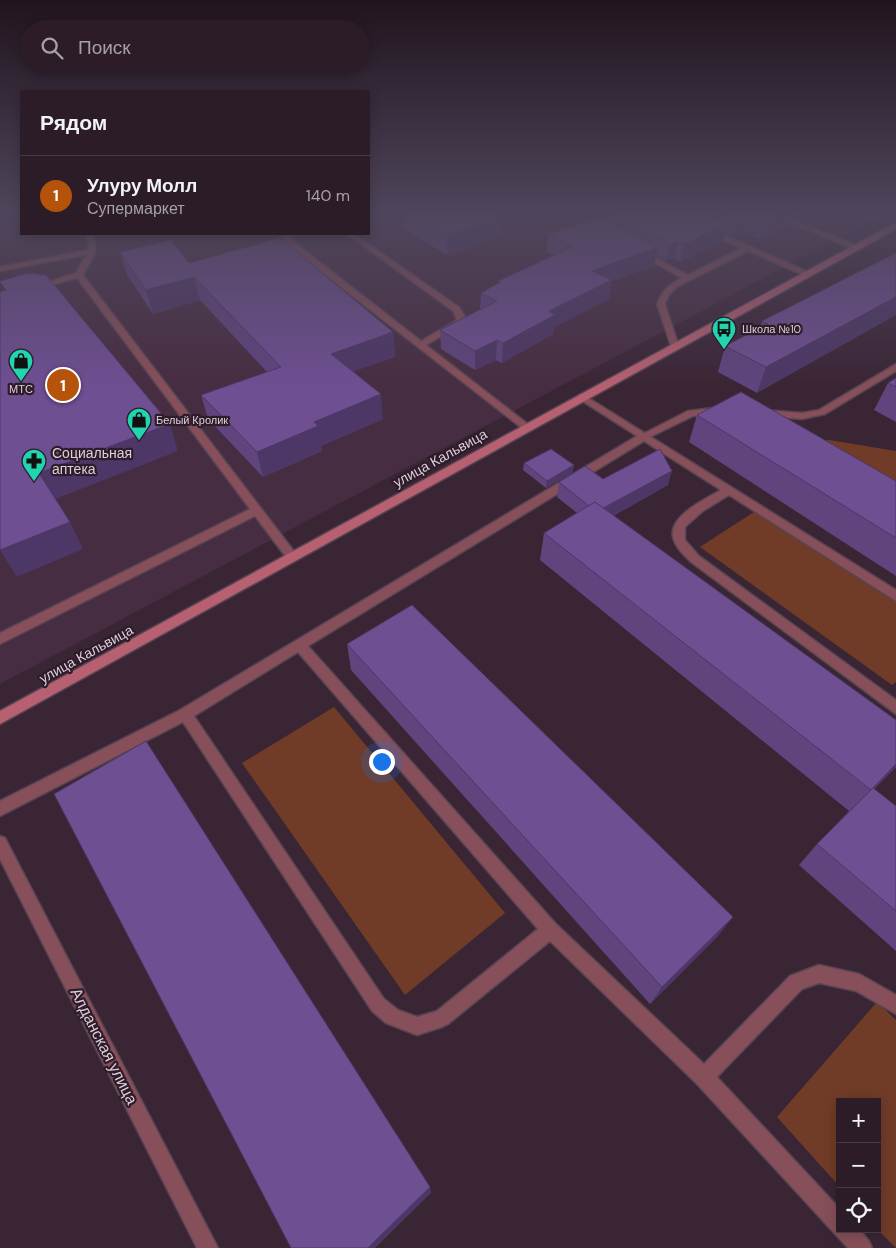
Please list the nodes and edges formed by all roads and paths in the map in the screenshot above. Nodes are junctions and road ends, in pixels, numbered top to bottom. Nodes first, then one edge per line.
1 (82, 270) edge
2 (325, 270) edge
3 (401, 270) edge
4 (674, 270) edge
5 (704, 270) edge
6 (800, 270) edge
7 (816, 270) edge
8 (809, 274) junction
9 (79, 275) junction
10 (689, 278) junction
11 (26, 290) edge
12 (421, 344) junction
13 (675, 347) junction
14 (896, 368) edge
15 (582, 397) junction
16 (730, 410) edge
17 (749, 412) edge
18 (526, 427) junction
19 (644, 436) junction
20 (730, 490) junction
21 (257, 510) junction
22 (293, 558) junction
23 (896, 596) edge
24 (0, 639) edge
25 (299, 645) junction
26 (896, 708) edge
27 (185, 714) junction
28 (0, 718) edge
29 (0, 809) edge
30 (0, 843) edge
31 (550, 930) junction
32 (896, 1005) edge
33 (704, 1077) junction
34 (836, 1220) edge
35 (848, 1233) edge
36 (208, 1248) edge
37 (862, 1248) edge

1 - 9 street
2 - 12 street
3 - 12 street
4 - 10 street
5 - 10 street
6 - 8 street
7 - 8 street, улица Кальвица
8 - 13 street, улица Кальвица
9 - 11 street
9 - 21 street
10 - 13 street
12 - 18 street
13 - 15 street, улица Кальвица
14 - 17 street
15 - 18 street, улица Кальвица
15 - 19 street
16 - 19 street
18 - 22 street, улица Кальвица
19 - 20 street
19 - 25 street
20 - 23 street
20 - 26 street
21 - 22 street
21 - 24 street
22 - 28 street, улица Кальвица
25 - 27 street
25 - 31 street
27 - 29 street
27 - 31 street
30 - 36 street, Алданская улица
31 - 33 street
32 - 33 street
33 - 34 street
35 - 37 street

